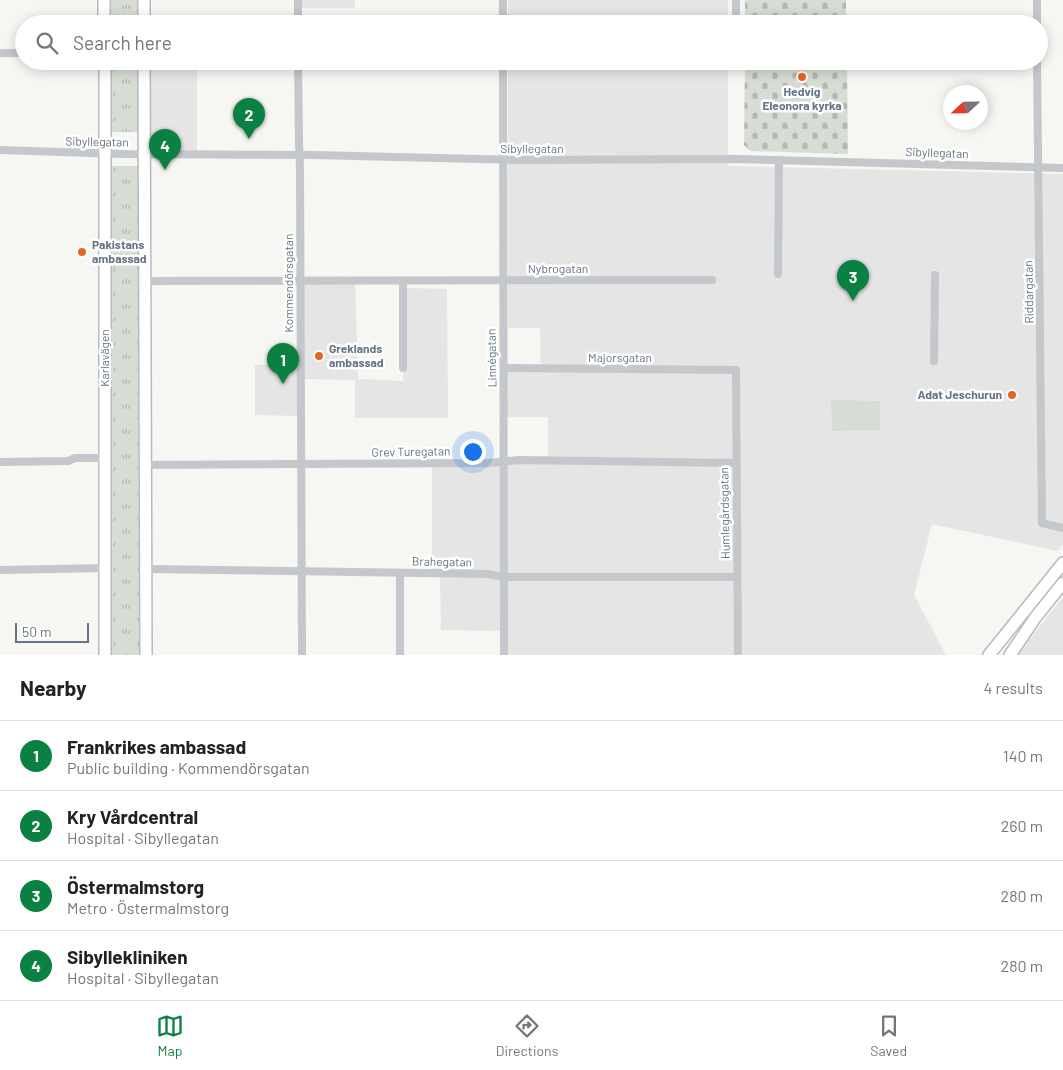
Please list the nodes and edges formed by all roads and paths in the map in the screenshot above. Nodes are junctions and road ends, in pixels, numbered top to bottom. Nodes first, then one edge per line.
1 (104, 0) edge
2 (144, 0) edge
3 (298, 0) edge
4 (502, 0) edge
5 (736, 0) edge
6 (1037, 0) edge
7 (104, 15) edge
8 (144, 15) edge
9 (298, 15) edge
10 (503, 15) edge
11 (736, 15) edge
12 (1037, 15) edge
13 (0, 53) edge
14 (15, 53) edge
15 (104, 70) edge
16 (144, 70) edge
17 (298, 70) edge
18 (503, 70) edge
19 (1036, 70) edge
20 (0, 150) edge
21 (106, 153) junction
22 (144, 154) junction
23 (300, 155) junction
24 (503, 160) junction
25 (779, 160) junction
26 (1039, 168) junction
27 (1063, 168) edge
28 (778, 274) dead end
29 (935, 275) dead end
30 (502, 280) junction
31 (712, 280) dead end
32 (145, 281) junction
33 (403, 281) junction
34 (300, 282) junction
35 (934, 361) dead end
36 (402, 368) dead end
37 (504, 368) junction
38 (736, 370) joint
39 (105, 458) junction
40 (0, 462) edge
41 (503, 462) junction
42 (736, 463) junction
43 (301, 465) junction
44 (146, 466) junction
45 (1063, 528) edge
46 (1063, 563) edge
47 (105, 568) junction
48 (146, 569) junction
49 (0, 570) edge
50 (302, 571) junction
51 (400, 573) junction
52 (504, 577) junction
53 (737, 577) junction
54 (1063, 582) edge
55 (105, 655) edge
56 (146, 655) edge
57 (302, 655) edge
58 (400, 655) edge
59 (504, 655) edge
60 (738, 655) edge
61 (989, 655) edge
62 (998, 655) edge
63 (1010, 655) edge

1 - 7 street
2 - 8 street
3 - 9 street
4 - 10 street
5 - 11 street
6 - 12 street
13 - 14 street
15 - 21 street, Karlavägen
16 - 22 street
17 - 23 street, Kommendörsgatan
18 - 24 street, Linnégatan
19 - 26 street, Riddargatan
20 - 21 street, Sibyllegatan
21 - 22 street, Sibyllegatan
21 - 39 street, Karlavägen
22 - 23 street, Sibyllegatan
22 - 32 street
23 - 24 street, Sibyllegatan
23 - 34 street, Kommendörsgatan
24 - 25 street, Sibyllegatan
24 - 30 street, Linnégatan
25 - 26 street, Sibyllegatan
25 - 28 street
26 - 27 street, Sibyllegatan
26 - 45 street, Riddargatan
29 - 35 street
30 - 31 street, Nybrogatan
30 - 33 street, Nybrogatan
30 - 37 street, Linnégatan
32 - 34 street, Nybrogatan
32 - 44 street
33 - 34 street, Nybrogatan
33 - 36 street
34 - 43 street, Kommendörsgatan
37 - 38 street, Majorsgatan
37 - 41 street, Linnégatan
38 - 42 street, Humlegårdsgatan
39 - 40 street
39 - 47 street, Karlavägen
41 - 42 street, Grev Turegatan
41 - 43 street, Grev Turegatan
41 - 52 street, Linnégatan
42 - 53 street, Humlegårdsgatan
43 - 44 street, Grev Turegatan
43 - 50 street, Kommendörsgatan
44 - 48 street
46 - 61 street
47 - 49 street
47 - 55 street, Karlavägen
48 - 50 street, Brahegatan
48 - 56 street
50 - 51 street, Brahegatan
50 - 57 street, Kommendörsgatan
51 - 52 street, Brahegatan
51 - 58 street
52 - 53 street, Brahegatan
52 - 59 street, Linnégatan
53 - 60 street, Humlegårdsgatan
54 - 62 street
54 - 63 street

